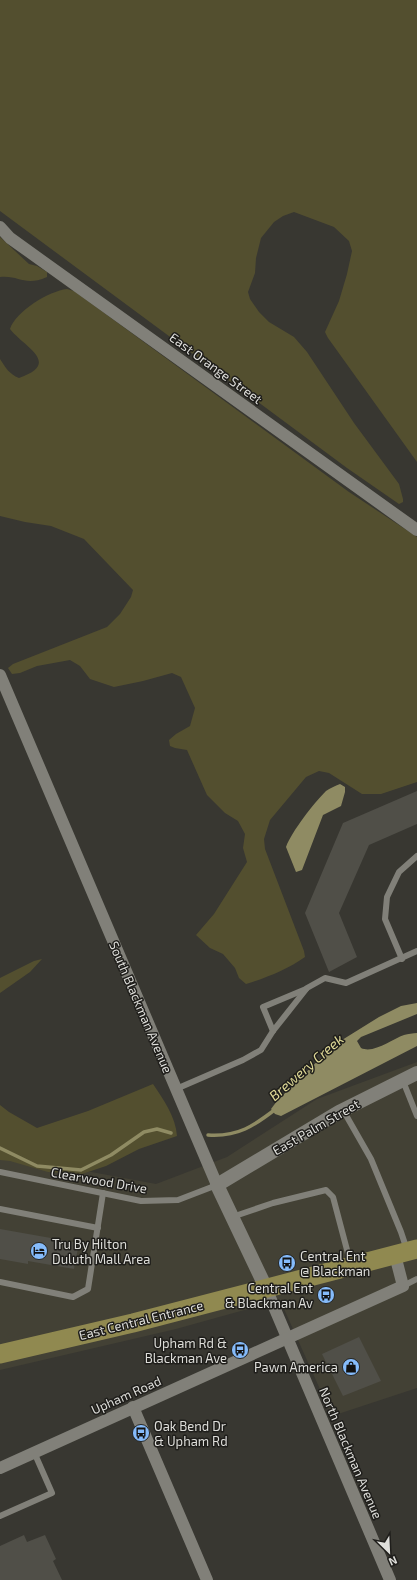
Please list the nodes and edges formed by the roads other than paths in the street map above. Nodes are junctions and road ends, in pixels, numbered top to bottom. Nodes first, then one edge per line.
1 (0, 227) edge
2 (417, 530) edge
3 (0, 675) edge
4 (417, 856) edge
5 (417, 951) edge
6 (402, 959) junction
7 (307, 988) junction
8 (273, 1031) junction
9 (417, 1073) edge
10 (402, 1080) junction
11 (176, 1089) junction
12 (343, 1110) junction
13 (417, 1116) edge
14 (0, 1172) edge
15 (217, 1185) junction
16 (103, 1193) junction
17 (0, 1209) edge
18 (232, 1217) junction
19 (98, 1228) junction
20 (407, 1252) edge
21 (351, 1266) junction
22 (417, 1279) edge
23 (0, 1282) edge
24 (403, 1286) junction
25 (266, 1288) junction
26 (286, 1337) junction
27 (2, 1354) edge
28 (133, 1407) junction
29 (34, 1452) junction
30 (0, 1468) edge
31 (0, 1516) edge
32 (207, 1580) edge
33 (390, 1580) edge

1 - 2 street, East Orange Street
3 - 11 street, South Blackman Avenue
4 - 6 lane
5 - 6 lane
6 - 7 lane
7 - 8 lane
7 - 8 lane
8 - 11 lane
9 - 10 street, East Palm Street
10 - 12 street, East Palm Street
10 - 13 lane
11 - 15 street, South Blackman Avenue
12 - 15 street, East Palm Street
12 - 20 lane
14 - 16 lane, Clearwood Drive
15 - 16 lane, Clearwood Drive
15 - 18 street, South Blackman Avenue
16 - 19 lane
17 - 19 lane
18 - 21 lane
18 - 25 street, South Blackman Avenue
19 - 23 lane
20 - 21 highway, East Central Entrance
20 - 24 street
21 - 25 highway, East Central Entrance
22 - 24 lane
24 - 26 street, Upham Road
25 - 26 street, South Blackman Avenue
25 - 27 highway, East Central Entrance
26 - 28 street, Upham Road
26 - 33 street, North Blackman Avenue
28 - 29 street, Upham Road
28 - 32 street
29 - 30 street, Upham Road
29 - 31 lane

